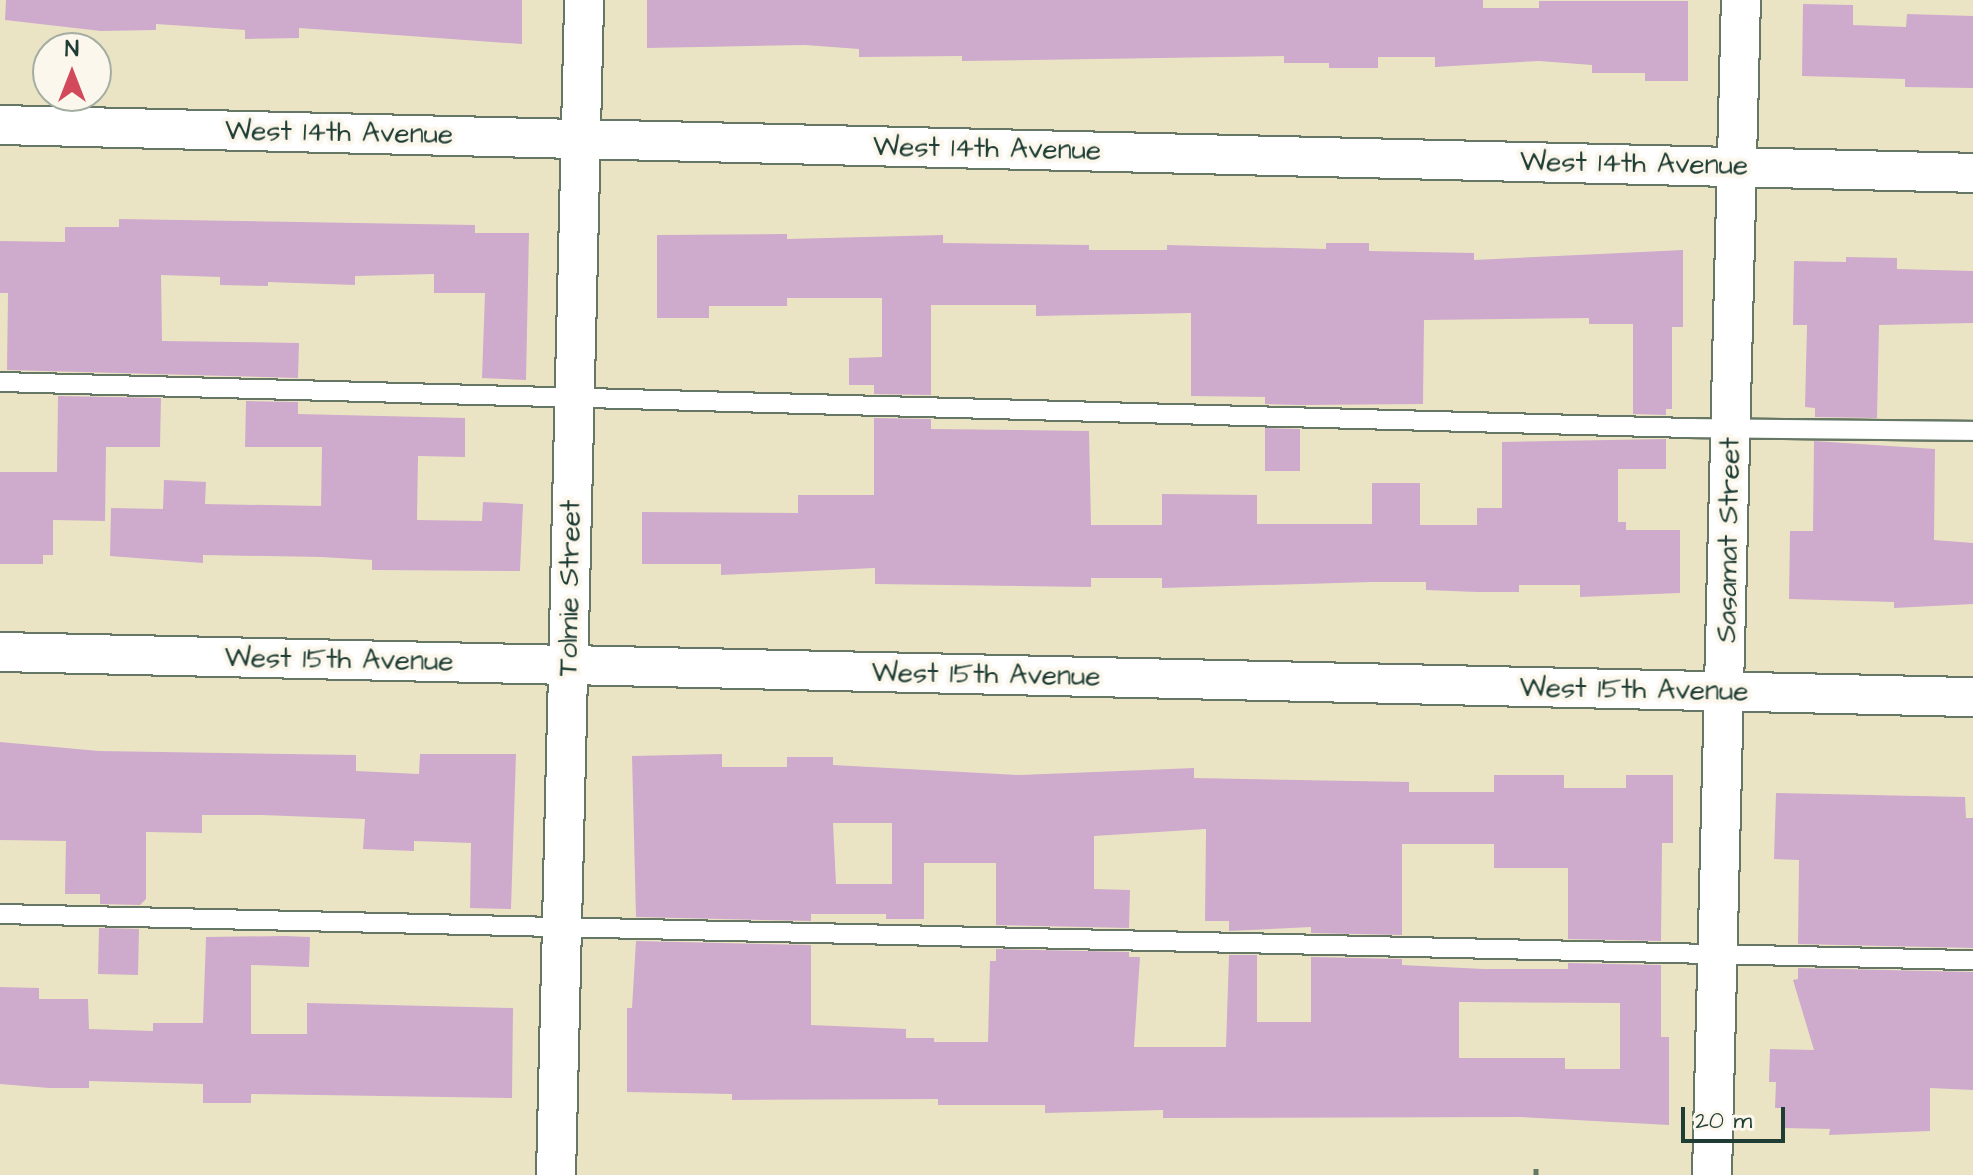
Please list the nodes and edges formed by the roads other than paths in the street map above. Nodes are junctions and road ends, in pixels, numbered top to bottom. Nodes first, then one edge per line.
1 (584, 0) edge
2 (1741, 0) edge
3 (0, 125) edge
4 (581, 139) junction
5 (1738, 167) junction
6 (1973, 173) edge
7 (0, 382) edge
8 (575, 398) junction
9 (1732, 427) junction
10 (1973, 431) edge
11 (0, 652) edge
12 (568, 666) junction
13 (1725, 692) junction
14 (1973, 697) edge
15 (0, 914) edge
16 (562, 928) junction
17 (1719, 954) junction
18 (1973, 960) edge
19 (556, 1175) edge
20 (1712, 1175) edge

1 - 4 street, Tolmie Street
2 - 5 street, Sasamat Street
3 - 4 street, West 14th Avenue
4 - 5 street, West 14th Avenue
4 - 8 street, Tolmie Street
5 - 6 street, West 14th Avenue
5 - 9 street, Sasamat Street
7 - 8 lane
8 - 9 lane
8 - 12 street, Tolmie Street
9 - 10 lane
9 - 13 street, Sasamat Street
11 - 12 street, West 15th Avenue
12 - 13 street, West 15th Avenue
12 - 16 street, Tolmie Street
13 - 14 street, West 15th Avenue
13 - 17 street, Sasamat Street
15 - 16 lane
16 - 17 lane
16 - 19 street, Tolmie Street
17 - 18 lane
17 - 20 street, Sasamat Street

